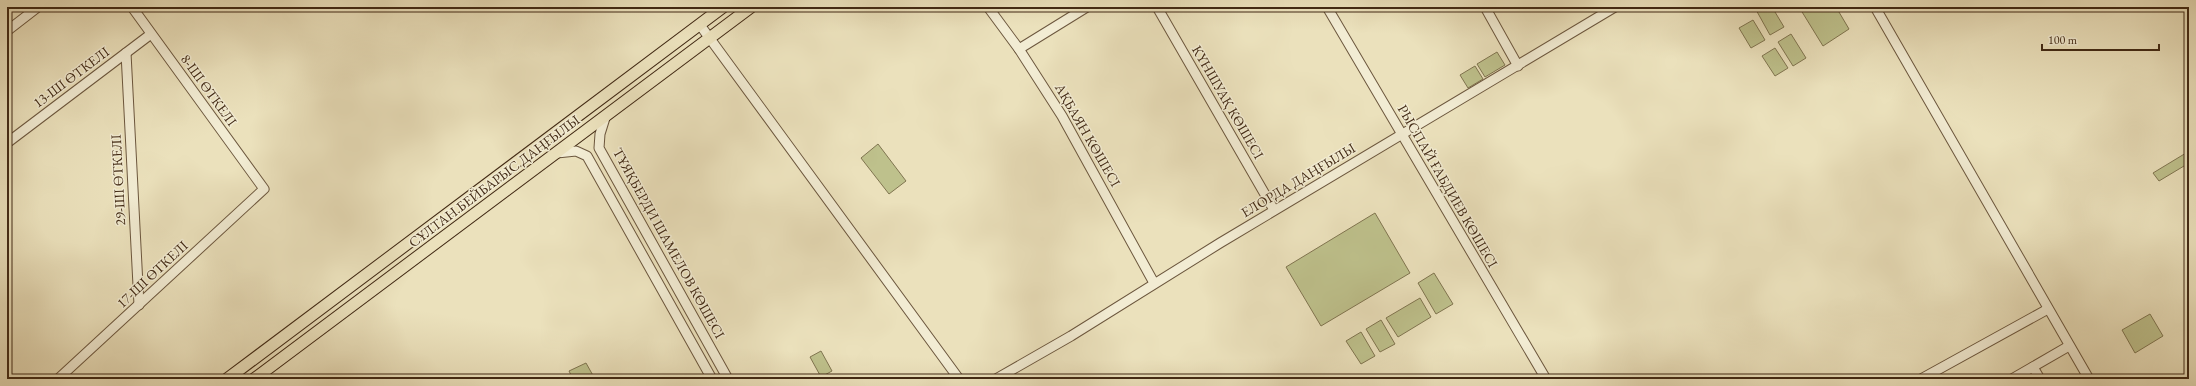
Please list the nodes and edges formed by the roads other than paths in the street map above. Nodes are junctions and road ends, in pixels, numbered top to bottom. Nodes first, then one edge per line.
1 (38, 7) edge
2 (132, 7) edge
3 (723, 7) edge
4 (751, 7) edge
5 (988, 7) edge
6 (1086, 7) edge
7 (1156, 7) edge
8 (1327, 7) edge
9 (1485, 7) edge
10 (1615, 7) edge
11 (1875, 7) edge
12 (700, 25) junction
13 (7, 31) edge
14 (152, 34) junction
15 (710, 38) junction
16 (1019, 48) junction
17 (126, 54) junction
18 (1518, 66) junction
19 (605, 118) junction
20 (1401, 136) junction
21 (7, 143) edge
22 (557, 152) junction
23 (264, 189) joint
24 (1274, 210) junction
25 (1154, 283) junction
26 (139, 305) junction
27 (2048, 309) junction
28 (2069, 346) junction
29 (2033, 367) junction
30 (58, 379) edge
31 (227, 379) edge
32 (254, 379) edge
33 (712, 379) edge
34 (728, 379) edge
35 (959, 379) edge
36 (996, 379) edge
37 (1546, 379) edge
38 (1921, 379) edge
39 (2012, 379) edge
40 (2040, 379) edge
41 (2089, 379) edge

1 - 13 street
2 - 14 street, 8-ШІ ӨТКЕЛІ
3 - 12 main road, СҰЛТАН БЕЙБАРЫС ДАҢҒЫЛЫ
4 - 15 main road, СҰЛТАН БЕЙБАРЫС ДАҢҒЫЛЫ
5 - 16 street, АҚБАЯН КӨШЕСІ
6 - 16 street
7 - 24 street, КҮНШУАҚ КӨШЕСІ
8 - 20 street, РЫСПАЙ ҒАБДИЕВ КӨШЕСІ
9 - 18 street
10 - 18 street, ЕЛОРДА ДАҢҒЫЛЫ
11 - 27 street
12 - 15 street
12 - 31 main road, СҰЛТАН БЕЙБАРЫС ДАҢҒЫЛЫ
14 - 17 street, 13-ШІ ӨТКЕЛІ
14 - 23 street, 8-ШІ ӨТКЕЛІ
15 - 19 main road, СҰЛТАН БЕЙБАРЫС ДАҢҒЫЛЫ
15 - 35 street
16 - 25 street, АҚБАЯН КӨШЕСІ
17 - 21 street, 13-ШІ ӨТКЕЛІ
17 - 26 street, 29-ШІ ӨТКЕЛІ
18 - 20 street, ЕЛОРДА ДАҢҒЫЛЫ
19 - 22 main road, СҰЛТАН БЕЙБАРЫС ДАҢҒЫЛЫ
19 - 34 street, ТҰЯҚБЕРДИ ШАМЕЛОВ КӨШЕСІ
20 - 24 street, ЕЛОРДА ДАҢҒЫЛЫ
20 - 37 street, РЫСПАЙ ҒАБДИЕВ КӨШЕСІ
22 - 32 main road, СҰЛТАН БЕЙБАРЫС ДАҢҒЫЛЫ
22 - 33 street, ТҰЯҚБЕРДИ ШАМЕЛОВ КӨШЕСІ
23 - 26 street, 17-ШІ ӨТКЕЛІ
24 - 25 street, ЕЛОРДА ДАҢҒЫЛЫ
25 - 36 street, ЕЛОРДА ДАҢҒЫЛЫ
26 - 30 street, 17-ШІ ӨТКЕЛІ
27 - 28 street
27 - 38 street
28 - 29 street
28 - 41 street
29 - 39 street
29 - 40 street

